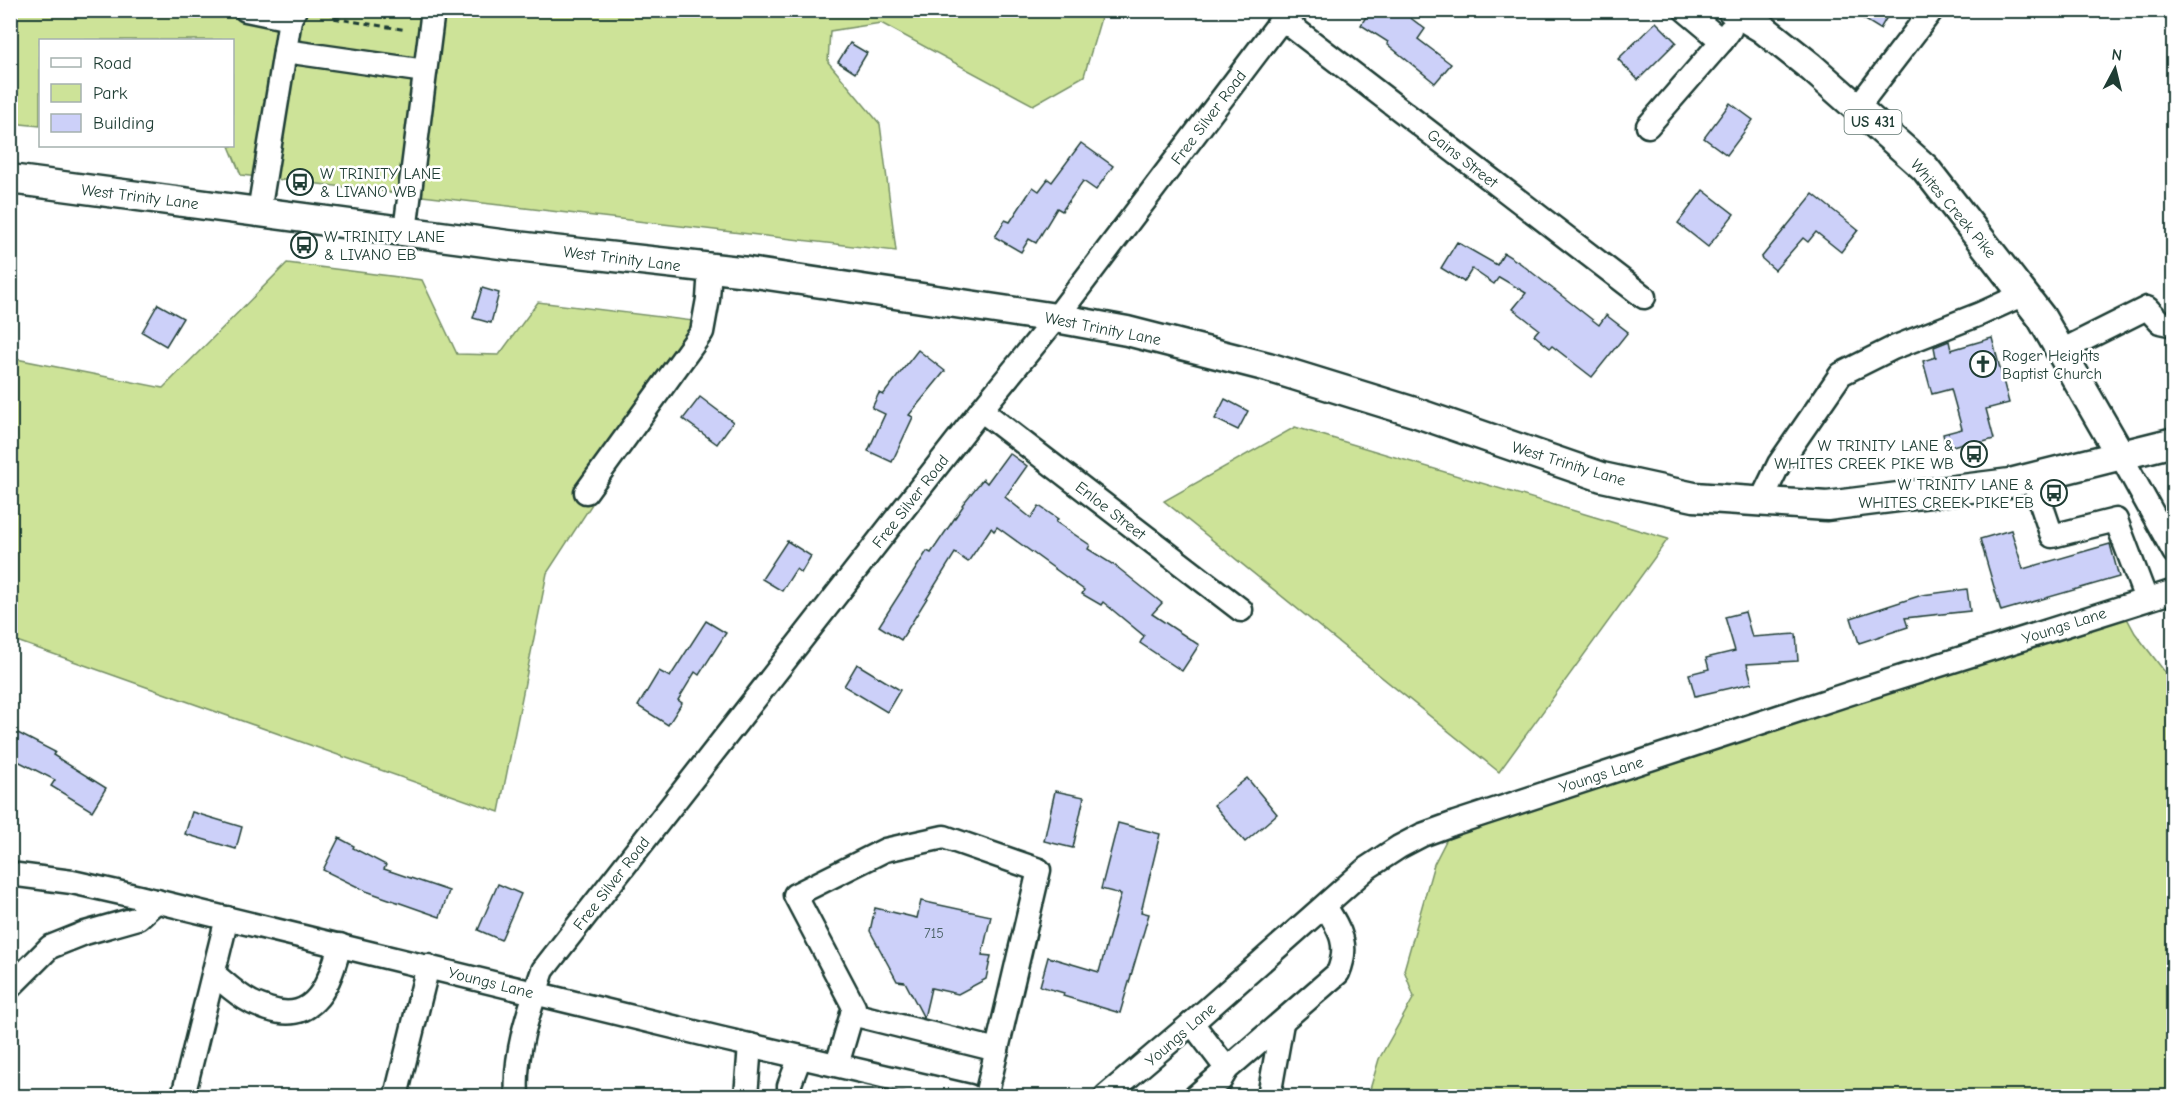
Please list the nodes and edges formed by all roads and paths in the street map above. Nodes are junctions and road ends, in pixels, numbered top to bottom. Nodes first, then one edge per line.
1 (246, 10) edge
2 (333, 10) edge
3 (433, 10) edge
4 (1684, 10) edge
5 (1932, 10) edge
6 (293, 15) edge
7 (1286, 15) edge
8 (1748, 15) edge
9 (407, 30) dead end
10 (1722, 41) junction
11 (285, 51) junction
12 (425, 71) junction
13 (1857, 108) junction
14 (1648, 126) dead end
15 (10, 179) edge
16 (259, 212) junction
17 (405, 231) junction
18 (710, 268) junction
19 (2024, 294) junction
20 (1644, 297) dead end
21 (1056, 318) junction
22 (2174, 325) edge
23 (2061, 351) junction
24 (981, 410) junction
25 (2174, 442) edge
26 (2121, 456) junction
27 (2032, 477) junction
28 (586, 492) dead end
29 (1761, 501) junction
30 (2174, 552) edge
31 (2174, 591) edge
32 (2146, 599) junction
33 (1241, 610) dead end
34 (10, 874) edge
35 (157, 901) junction
36 (1325, 906) junction
37 (227, 918) junction
38 (340, 945) junction
39 (428, 966) junction
40 (214, 974) junction
41 (10, 987) edge
42 (535, 993) junction
43 (852, 1014) junction
44 (1192, 1023) junction
45 (1282, 1023) junction
46 (750, 1045) junction
47 (997, 1050) junction
48 (800, 1057) junction
49 (837, 1065) junction
50 (1227, 1069) junction
51 (183, 1096) edge
52 (396, 1096) edge
53 (517, 1096) edge
54 (746, 1096) edge
55 (789, 1096) edge
56 (969, 1096) edge
57 (986, 1096) edge
58 (1106, 1096) edge
59 (1196, 1096) edge
60 (1214, 1096) edge
61 (1269, 1096) edge

1 - 6 street
2 - 9 path
3 - 12 street
4 - 10 street
5 - 13 street
6 - 11 street
7 - 20 street, Gains Street
7 - 21 street, Free Silver Road
8 - 10 street
8 - 13 main road, Whites Creek Pike / US 431
10 - 14 street
11 - 12 street
11 - 16 street
12 - 17 street
13 - 19 main road, Whites Creek Pike / US 431
15 - 16 main road, West Trinity Lane
16 - 17 main road, West Trinity Lane
17 - 18 main road, West Trinity Lane
18 - 21 main road, West Trinity Lane
18 - 28 street
19 - 23 main road, Whites Creek Pike / US 431
19 - 29 street
21 - 24 street, Free Silver Road
21 - 29 main road, West Trinity Lane
22 - 23 street
23 - 26 main road, Whites Creek Pike / US 431
24 - 33 street, Enloe Street
24 - 42 street, Free Silver Road
25 - 26 main road, West Trinity Lane
26 - 27 main road, West Trinity Lane
26 - 30 street
27 - 29 main road, West Trinity Lane
27 - 32 street
31 - 32 street, Youngs Lane
32 - 36 street, Youngs Lane
34 - 35 street, Youngs Lane
35 - 37 street, Youngs Lane
35 - 41 street
36 - 44 street, Youngs Lane
36 - 45 street
37 - 38 street, Youngs Lane
37 - 40 street
38 - 39 street, Youngs Lane
38 - 40 street
39 - 42 street, Youngs Lane
39 - 52 street
40 - 51 street
42 - 46 street, Youngs Lane
42 - 53 street, Free Silver Road
43 - 47 street
43 - 47 street
43 - 49 street
44 - 50 street
44 - 58 street, Youngs Lane
45 - 50 street
45 - 61 street
46 - 48 street, Youngs Lane
46 - 54 street
47 - 57 street
48 - 49 street, Youngs Lane
48 - 55 street
49 - 56 street, Youngs Lane
50 - 59 street
50 - 60 street

